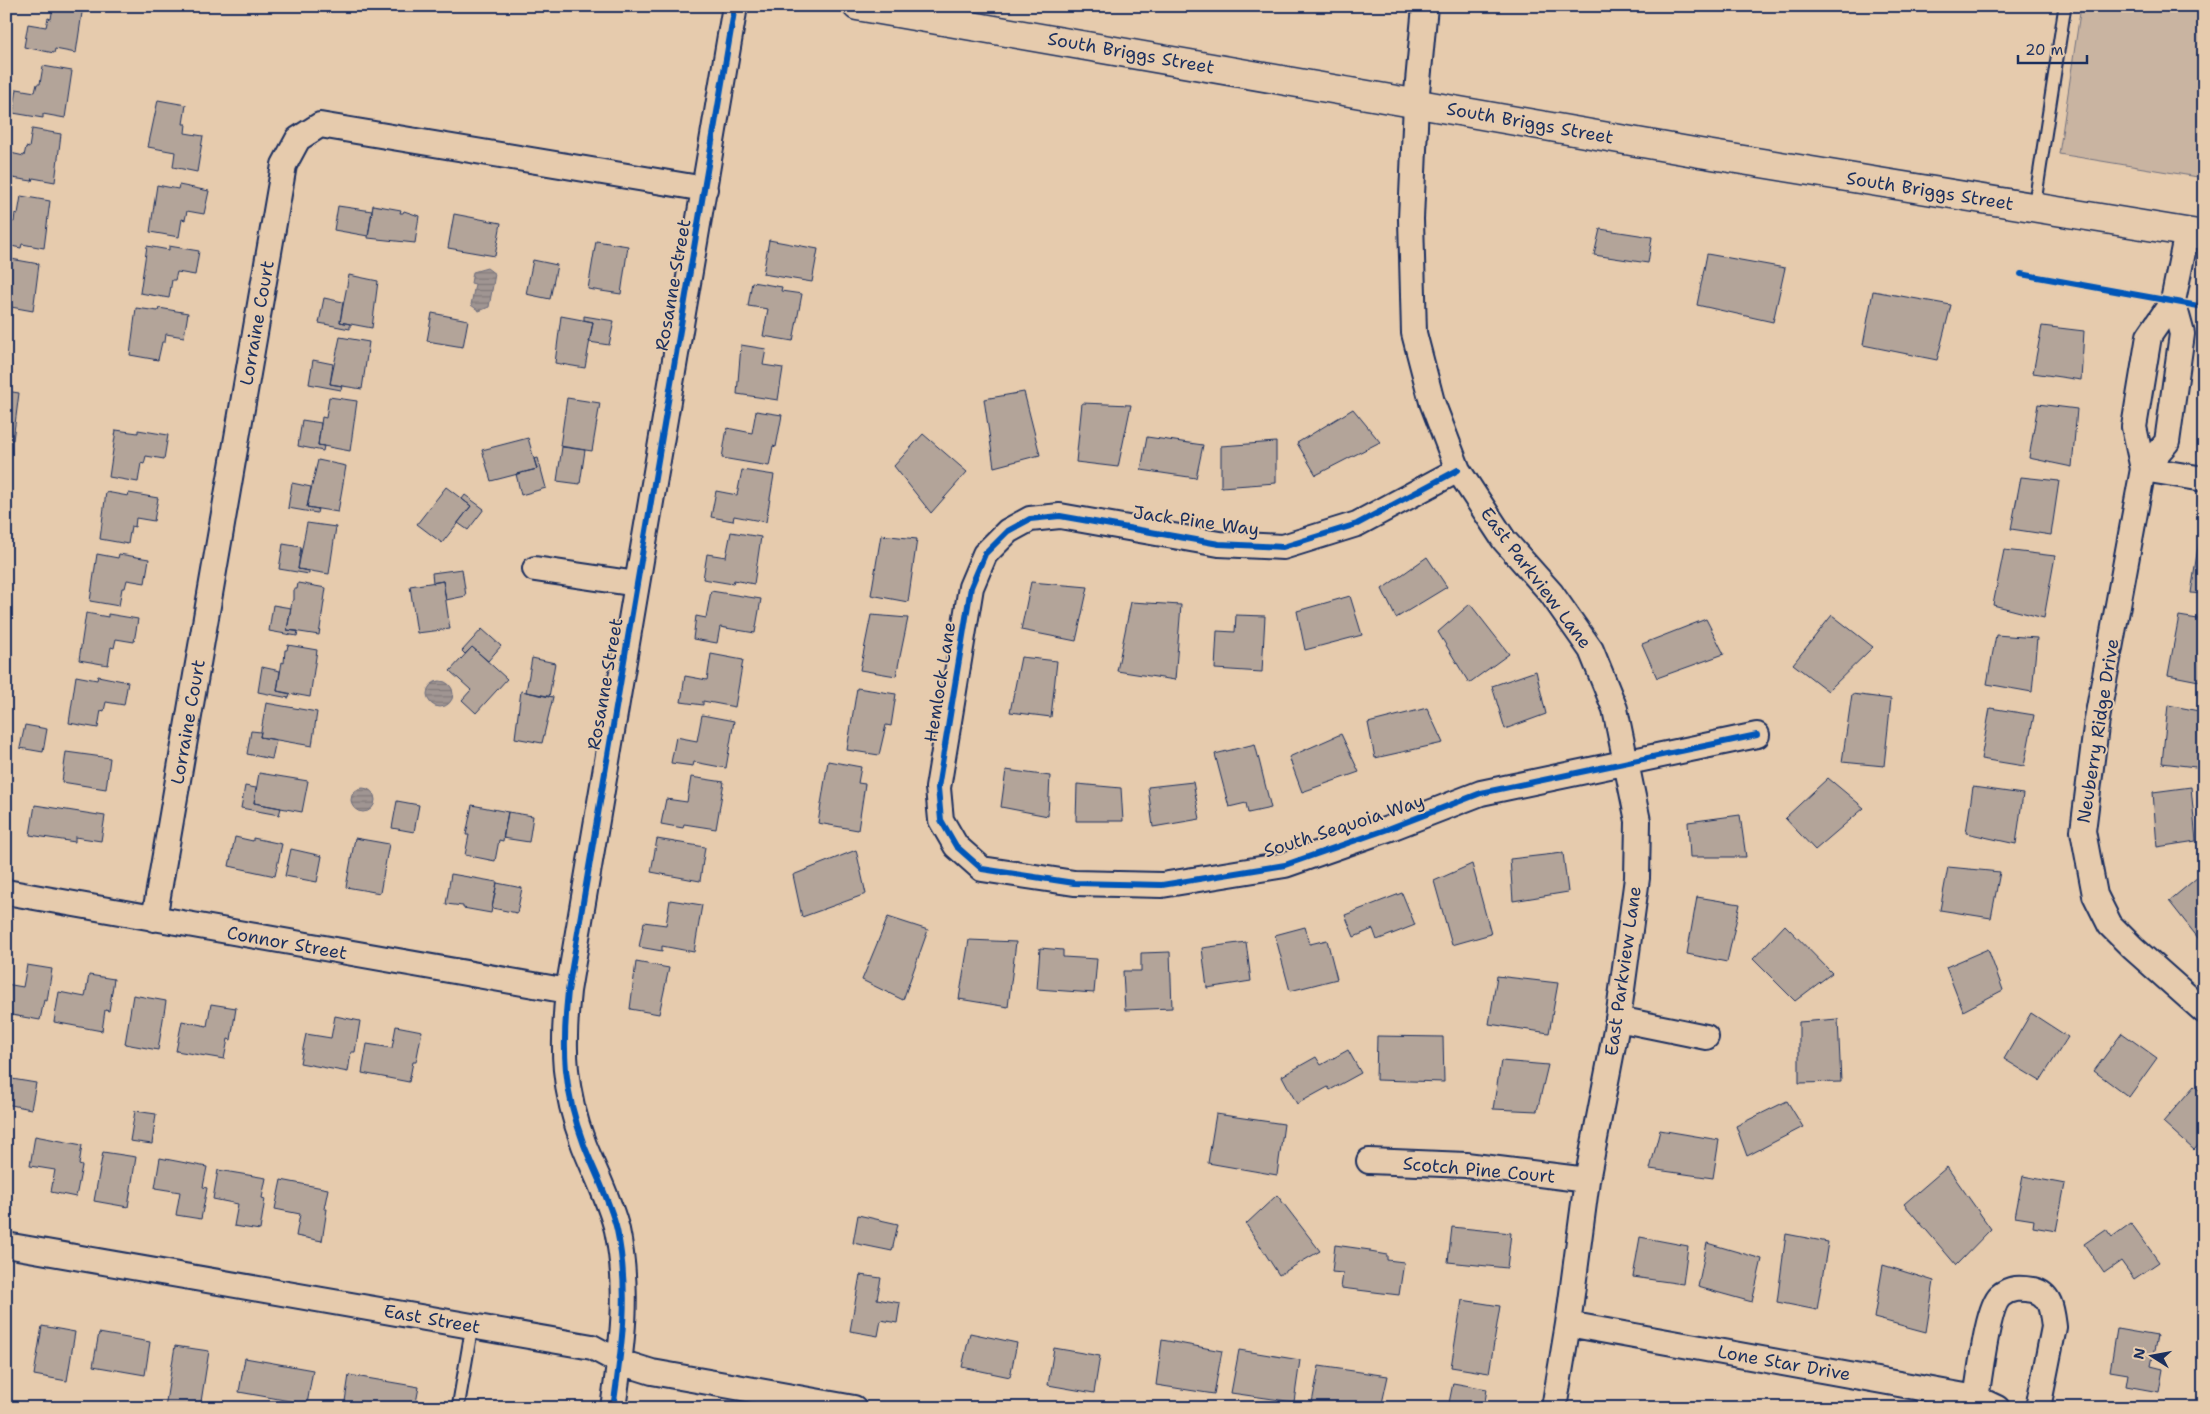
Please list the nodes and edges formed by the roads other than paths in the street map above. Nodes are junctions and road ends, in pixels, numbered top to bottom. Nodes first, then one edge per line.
1 (735, 6) edge
2 (858, 6) edge
3 (1425, 6) edge
4 (2065, 6) edge
5 (1416, 103) junction
6 (705, 189) junction
7 (2034, 208) junction
8 (2195, 234) edge
9 (2174, 301) junction
10 (2143, 469) junction
11 (1458, 470) junction
12 (2204, 479) edge
13 (1008, 531) joint
14 (535, 569) dead end
15 (637, 584) junction
16 (1757, 735) dead end
17 (1626, 764) junction
18 (956, 846) joint
19 (6, 892) edge
20 (154, 919) junction
21 (568, 991) junction
22 (2204, 1011) edge
23 (1618, 1019) junction
24 (1706, 1037) dead end
25 (1370, 1161) dead end
26 (1587, 1180) junction
27 (6, 1245) edge
28 (1568, 1324) junction
29 (472, 1326) junction
30 (620, 1362) junction
31 (1976, 1398) junction
32 (458, 1408) edge
33 (613, 1408) edge
34 (854, 1408) edge
35 (1554, 1408) edge
36 (1997, 1408) edge
37 (2038, 1408) edge

1 - 6 street, Rosanne Street
2 - 5 street, South Briggs Street
3 - 5 street, East Parkview Lane
4 - 7 lane
5 - 7 street, South Briggs Street
5 - 11 street, East Parkview Lane
6 - 15 street, Rosanne Street
6 - 20 street, Lorraine Court
7 - 8 street, South Briggs Street
8 - 9 street, Neuberry Ridge Drive
9 - 10 street, Neuberry Ridge Drive
9 - 10 street, Neuberry Ridge Drive
10 - 12 street
10 - 22 street, Neuberry Ridge Drive
11 - 13 street, Jack Pine Way
11 - 17 street, East Parkview Lane
13 - 18 street, Hemlock Lane
14 - 15 street
15 - 21 street, Rosanne Street
16 - 17 street, South Sequoia Way
17 - 18 street, South Sequoia Way
17 - 23 street, East Parkview Lane
19 - 20 street, Connor Street
20 - 21 street, Connor Street
21 - 30 street, Rosanne Street
23 - 24 street
23 - 26 street, East Parkview Lane
25 - 26 street, Scotch Pine Court
26 - 28 street, East Parkview Lane
27 - 29 street, East Street
28 - 31 street, Lone Star Drive
28 - 35 street, East Parkview Lane
29 - 30 street, East Street
29 - 32 lane
30 - 33 street, Rosanne Street
30 - 34 street, East Street
31 - 36 street, Lone Star Drive
31 - 37 street

